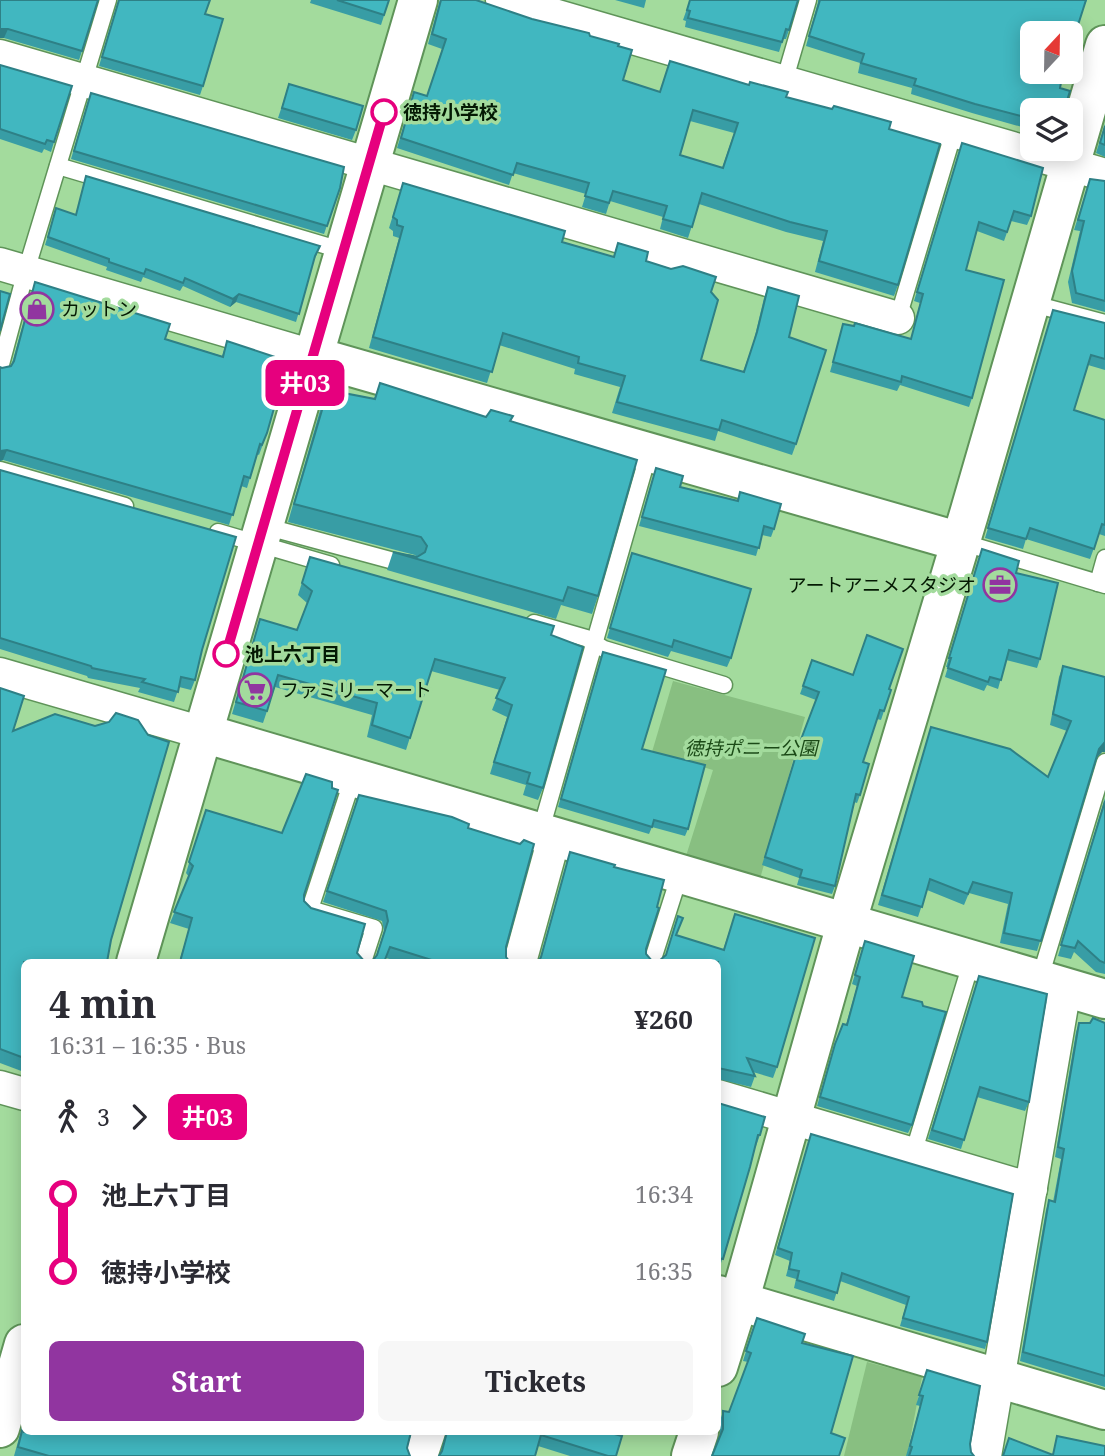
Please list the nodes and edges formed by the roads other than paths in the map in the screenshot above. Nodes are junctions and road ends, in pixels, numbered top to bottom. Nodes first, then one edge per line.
1 (108, 0) edge
2 (418, 0) edge
3 (502, 0) edge
4 (808, 0) edge
5 (1105, 45) edge
6 (0, 56) edge
7 (84, 81) junction
8 (784, 82) junction
9 (954, 131) junction
10 (369, 164) junction
11 (58, 166) junction
12 (1087, 170) edge
13 (344, 251) junction
14 (13, 268) edge
15 (1030, 303) junction
16 (898, 318) joint
17 (1105, 323) edge
18 (313, 356) junction
19 (0, 368) edge
20 (649, 452) junction
21 (0, 470) edge
22 (147, 512) edge
23 (201, 528) edge
24 (261, 535) junction
25 (961, 542) junction
26 (1105, 558) edge
27 (410, 564) dead end
28 (351, 571) edge
29 (1101, 584) edge
30 (521, 619) edge
31 (595, 643) junction
32 (0, 674) edge
33 (724, 685) dead end
34 (203, 733) junction
35 (1105, 762) edge
36 (352, 778) junction
37 (547, 835) junction
38 (680, 874) junction
39 (847, 921) junction
40 (137, 959) edge
41 (364, 959) edge
42 (521, 959) edge
43 (653, 959) edge
44 (972, 960) junction
45 (1052, 984) junction
46 (1105, 999) edge
47 (0, 1087) edge
48 (21, 1093) edge
49 (721, 1097) edge
50 (790, 1118) junction
51 (913, 1154) junction
52 (1031, 1189) junction
53 (728, 1298) edge
54 (721, 1346) edge
55 (21, 1354) edge
56 (999, 1378) junction
57 (1105, 1410) edge
58 (0, 1428) edge
59 (428, 1435) edge
60 (698, 1435) edge
61 (421, 1456) edge
62 (691, 1456) edge
63 (985, 1456) edge

1 - 7 lane
2 - 10 street
3 - 8 street
4 - 8 lane
5 - 12 street
6 - 7 street
7 - 10 street
7 - 11 lane
8 - 9 street
9 - 12 street
9 - 16 lane
10 - 13 street
10 - 16 street
11 - 13 lane
11 - 14 lane
12 - 15 street
13 - 18 street
14 - 18 street
14 - 19 lane
15 - 17 lane
15 - 25 street
18 - 20 street
18 - 24 street
20 - 25 street
20 - 31 lane
21 - 22 lane
23 - 24 lane
24 - 27 lane
24 - 28 lane
24 - 34 street
25 - 29 lane
25 - 39 street
26 - 29 lane
30 - 31 lane
31 - 33 lane
31 - 37 lane
32 - 34 street
34 - 36 street
34 - 40 street
35 - 45 lane
36 - 37 street
36 - 41 lane
37 - 38 street
37 - 42 street
38 - 39 street
38 - 43 lane
39 - 44 street
39 - 50 street
44 - 45 street
44 - 51 lane
45 - 46 street
45 - 52 street
47 - 48 street
49 - 50 street
50 - 51 street
50 - 53 street
51 - 52 street
52 - 56 street
53 - 54 street
53 - 56 street
55 - 58 street
56 - 57 street
56 - 63 street
59 - 61 street
60 - 62 street

